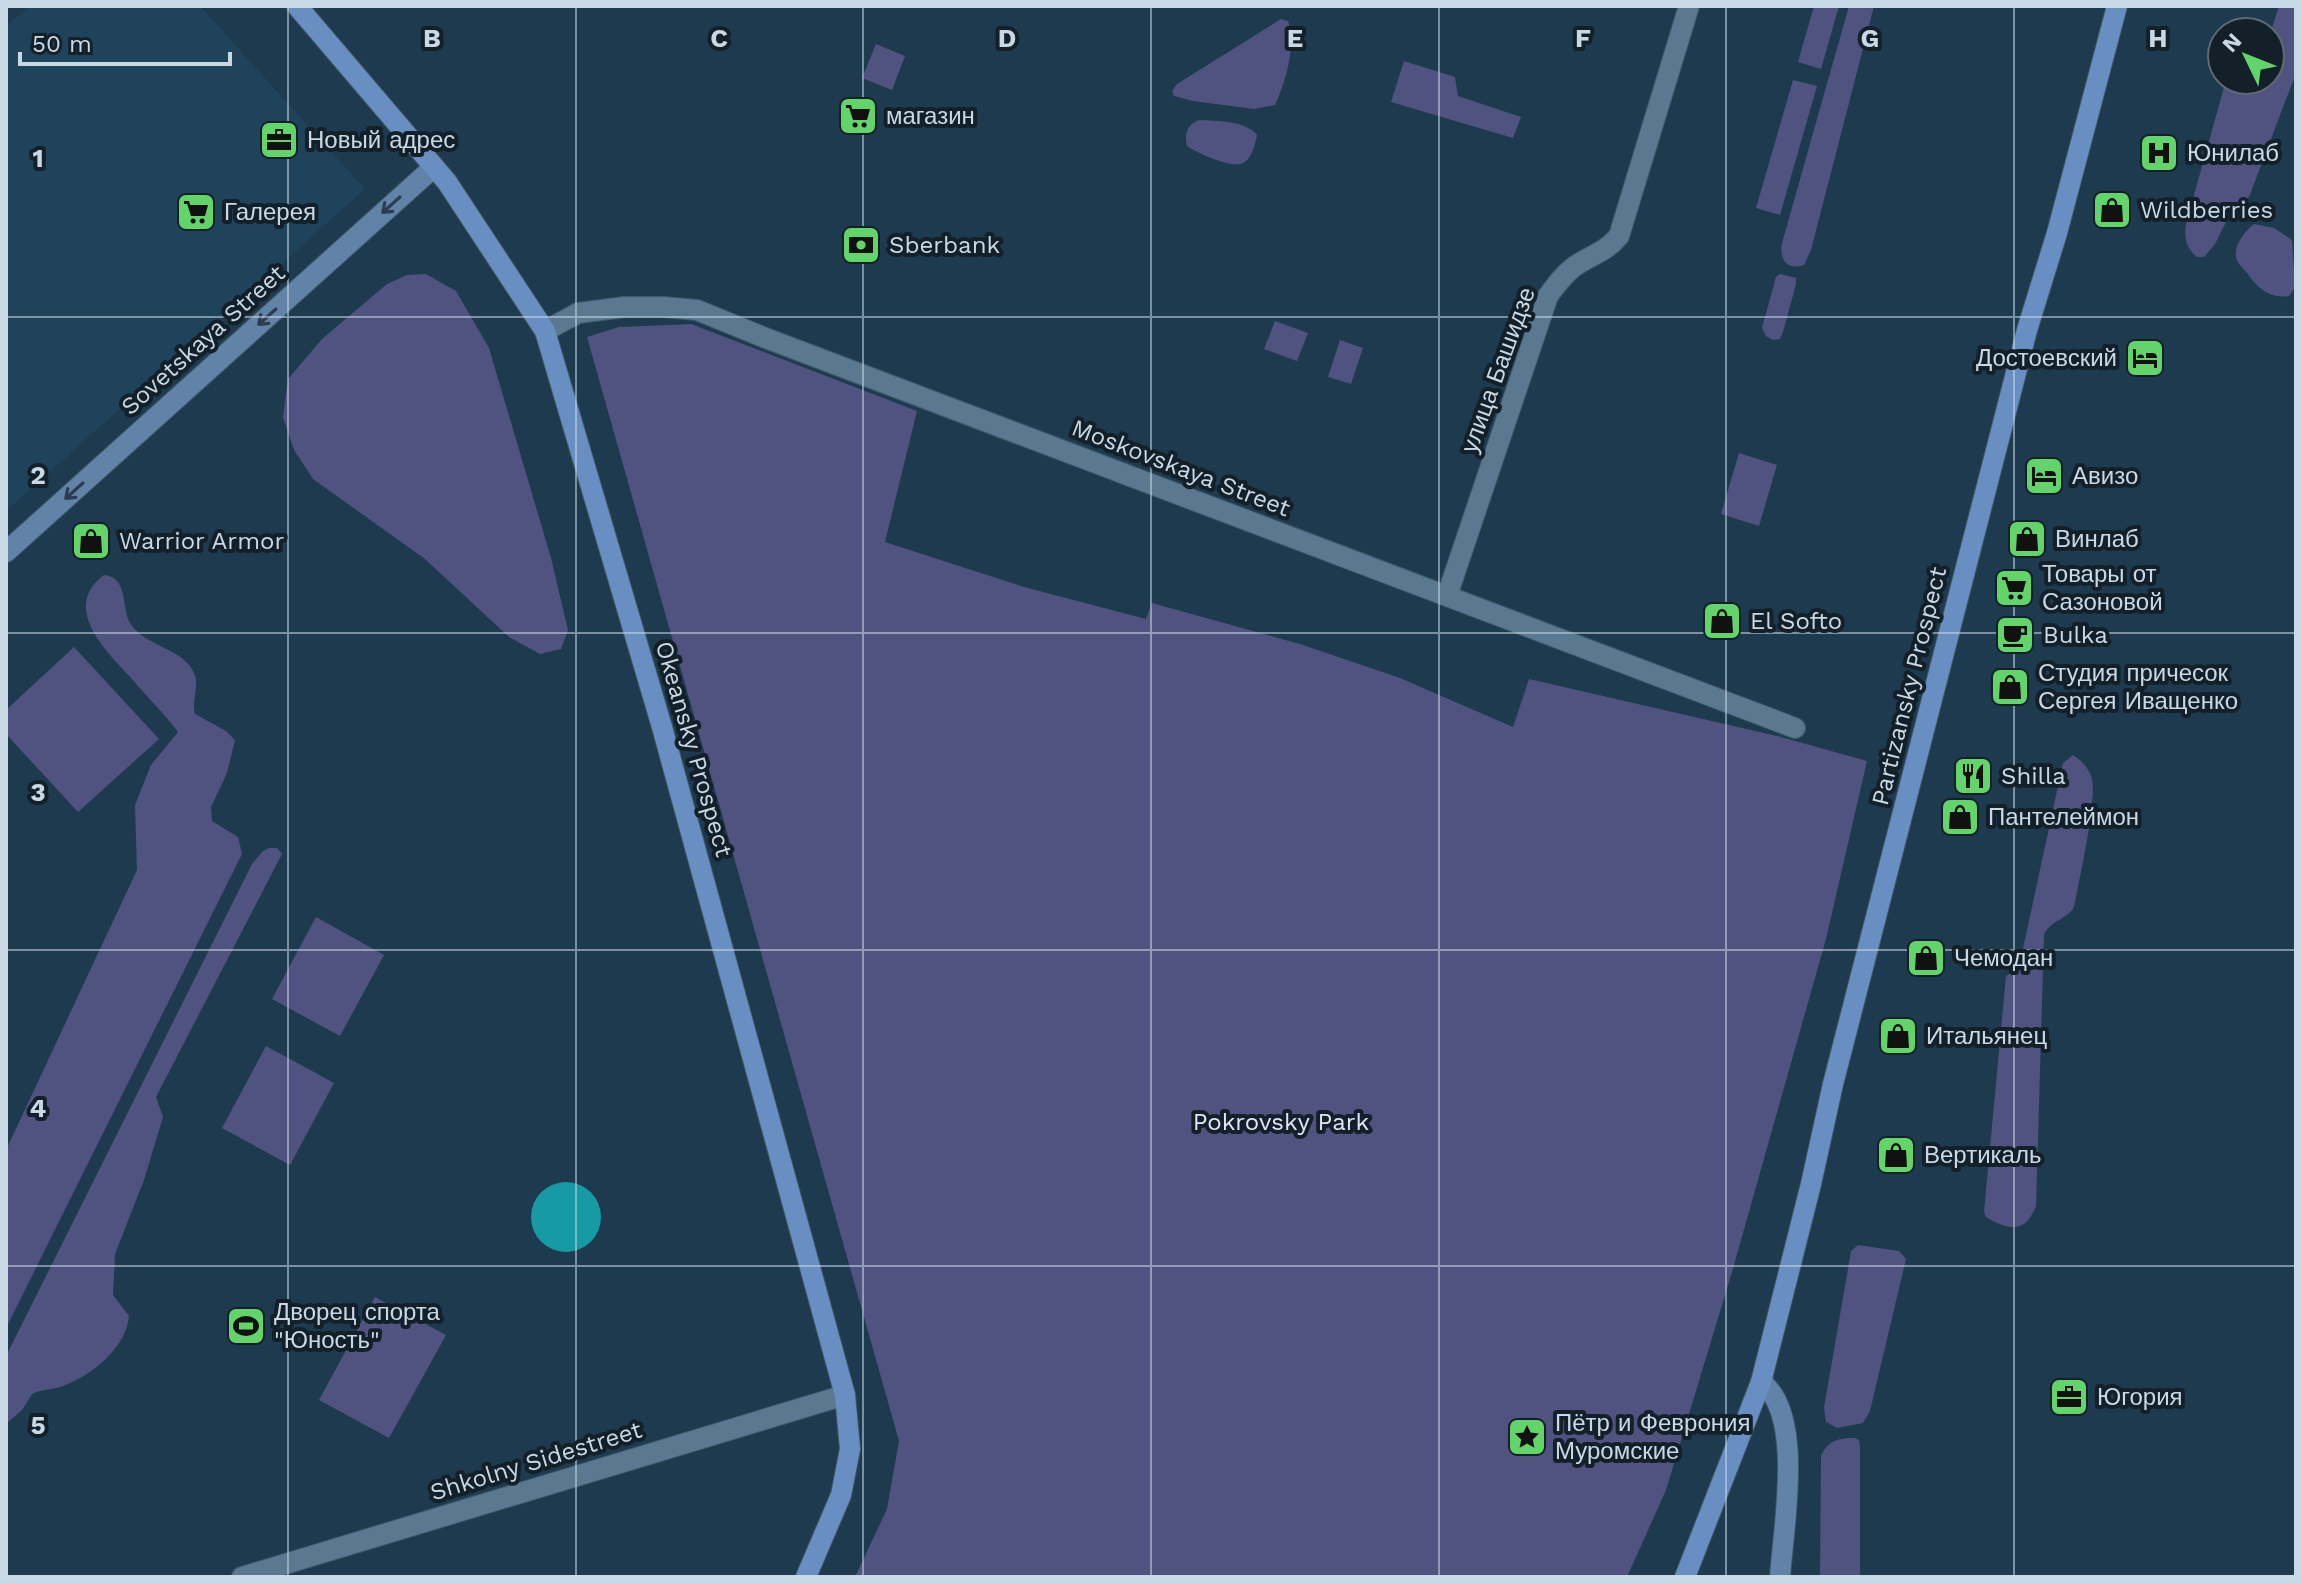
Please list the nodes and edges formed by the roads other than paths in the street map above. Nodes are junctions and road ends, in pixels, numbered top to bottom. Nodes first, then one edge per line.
1 (297, 6) edge
2 (1689, 6) edge
3 (2117, 6) edge
4 (434, 167) junction
5 (545, 331) junction
6 (6, 552) edge
7 (1447, 596) junction
8 (1795, 728) dead end
9 (1761, 1382) junction
10 (845, 1395) junction
11 (242, 1577) edge
12 (806, 1577) edge
13 (1685, 1577) edge
14 (1780, 1577) edge

1 - 4 main road, Okeansky Prospect
2 - 7 street, улица Башидзе
3 - 9 main road, Partizansky Prospect
4 - 5 main road, Okeansky Prospect
4 -> 6 street, Sovetskaya Street
5 - 7 street, Moskovskaya Street
5 - 10 main road, Okeansky Prospect
7 - 8 street, Moskovskaya Street
9 - 13 main road, Partizansky Prospect
9 - 14 street
10 - 11 street, Shkolny Sidestreet
10 - 12 main road, Okeansky Prospect

